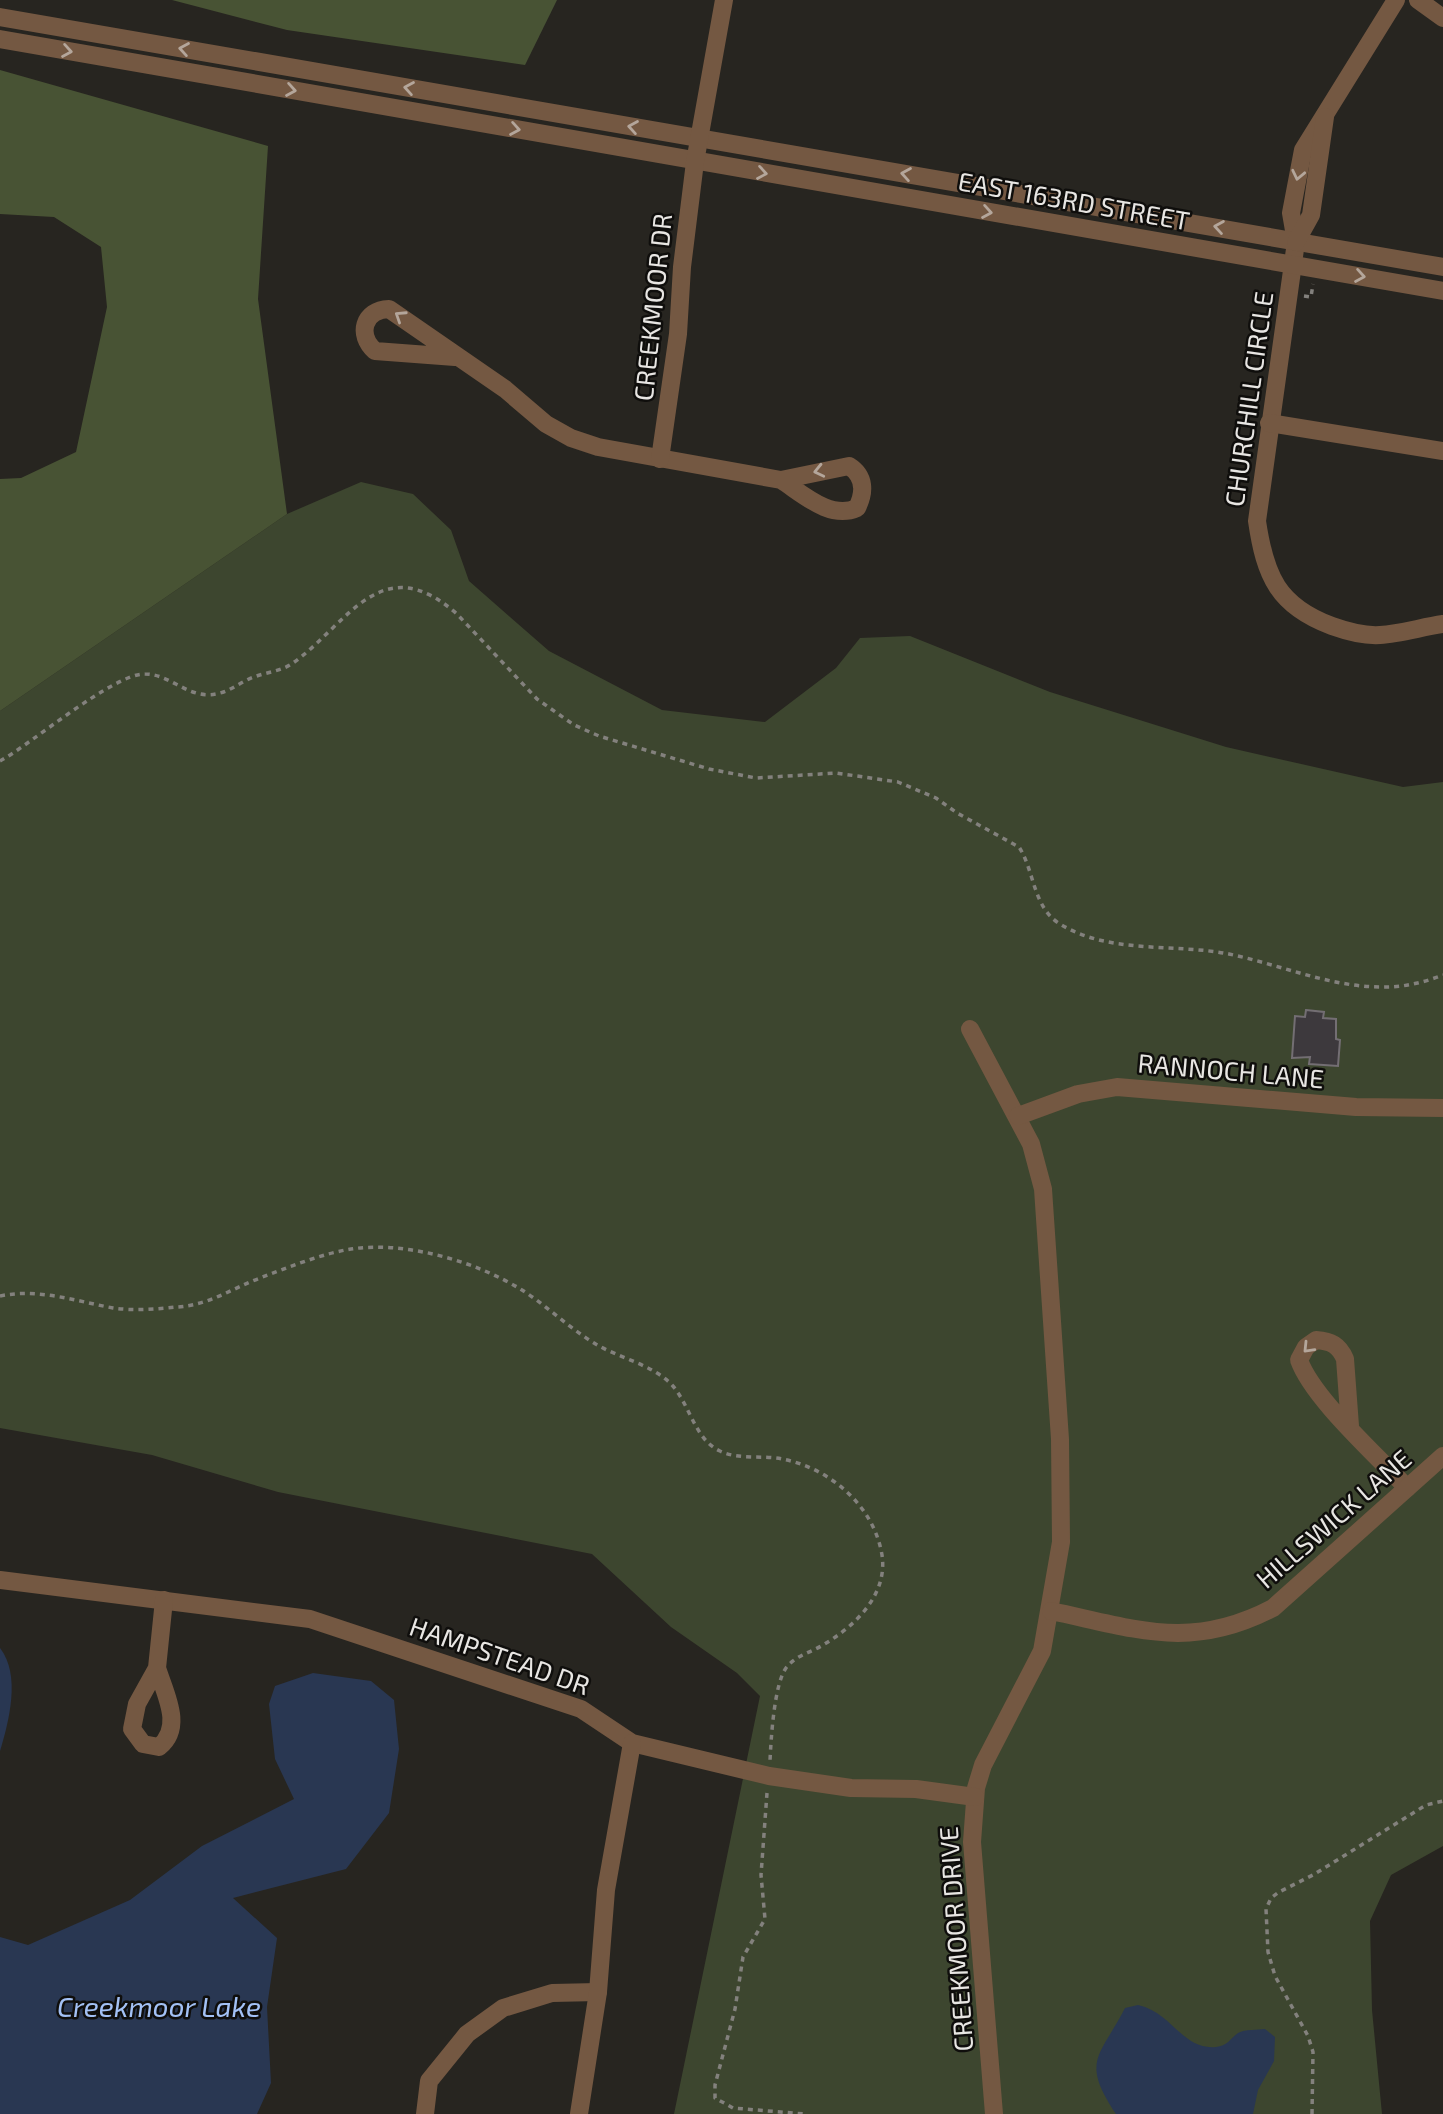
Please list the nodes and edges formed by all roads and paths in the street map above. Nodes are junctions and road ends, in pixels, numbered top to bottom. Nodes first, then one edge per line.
1 (724, 0) edge
2 (1396, 0) edge
3 (1418, 0) edge
4 (0, 17) edge
5 (1443, 18) edge
6 (0, 39) edge
7 (700, 139) junction
8 (695, 162) junction
9 (1296, 242) junction
10 (1293, 265) junction
11 (1443, 267) edge
12 (1443, 291) edge
13 (455, 357) junction
14 (1269, 424) junction
15 (1443, 451) edge
16 (660, 458) junction
17 (780, 480) dead end
18 (1443, 624) edge
19 (0, 761) edge
20 (1443, 975) edge
21 (970, 1029) dead end
22 (1443, 1108) edge
23 (1018, 1116) junction
24 (0, 1296) edge
25 (1350, 1426) dead end
26 (1443, 1456) edge
27 (1408, 1488) junction
28 (0, 1580) edge
29 (164, 1600) junction
30 (1051, 1611) junction
31 (157, 1668) dead end
32 (632, 1743) junction
33 (769, 1776) junction
34 (975, 1797) junction
35 (1443, 1801) edge
36 (598, 1992) junction
37 (425, 2114) edge
38 (579, 2114) edge
39 (805, 2114) edge
40 (994, 2114) edge
41 (1312, 2114) edge

1 - 7 street, CREEKMOOR DR
2 - 9 street, CHURCHILL CIRCLE
3 - 5 street
7 -> 4 street, EAST 163RD STREET
6 -> 8 street, EAST 163RD STREET
7 - 8 street, CREEKMOOR DR
9 -> 7 street, EAST 163RD STREET
8 -> 10 street, EAST 163RD STREET
8 - 16 street, CREEKMOOR DR
9 - 10 street, CHURCHILL CIRCLE
9 - 11 street, EAST 163RD STREET
10 -> 12 street, EAST 163RD STREET
10 - 14 street, CHURCHILL CIRCLE
13 -> 13 street
13 - 16 street
14 - 15 street
14 - 18 street, CHURCHILL CIRCLE
16 - 17 street
19 - 20 path
21 - 23 street, CREEKMOOR DRIVE
22 - 23 street, RANNOCH LANE
23 - 30 street, CREEKMOOR DRIVE
24 - 33 path
25 - 27 street
26 - 27 street, HILLSWICK LANE
27 - 30 street, HILLSWICK LANE
28 - 29 street, HAMPSTEAD DR
29 - 31 street
29 - 32 street, HAMPSTEAD DR
30 - 34 street, CREEKMOOR DRIVE
32 - 33 street, HAMPSTEAD DR
32 - 36 street
33 - 34 street, HAMPSTEAD DR
33 - 39 path
34 - 40 street, CREEKMOOR DRIVE
35 - 41 path
36 - 37 street
36 - 38 street

